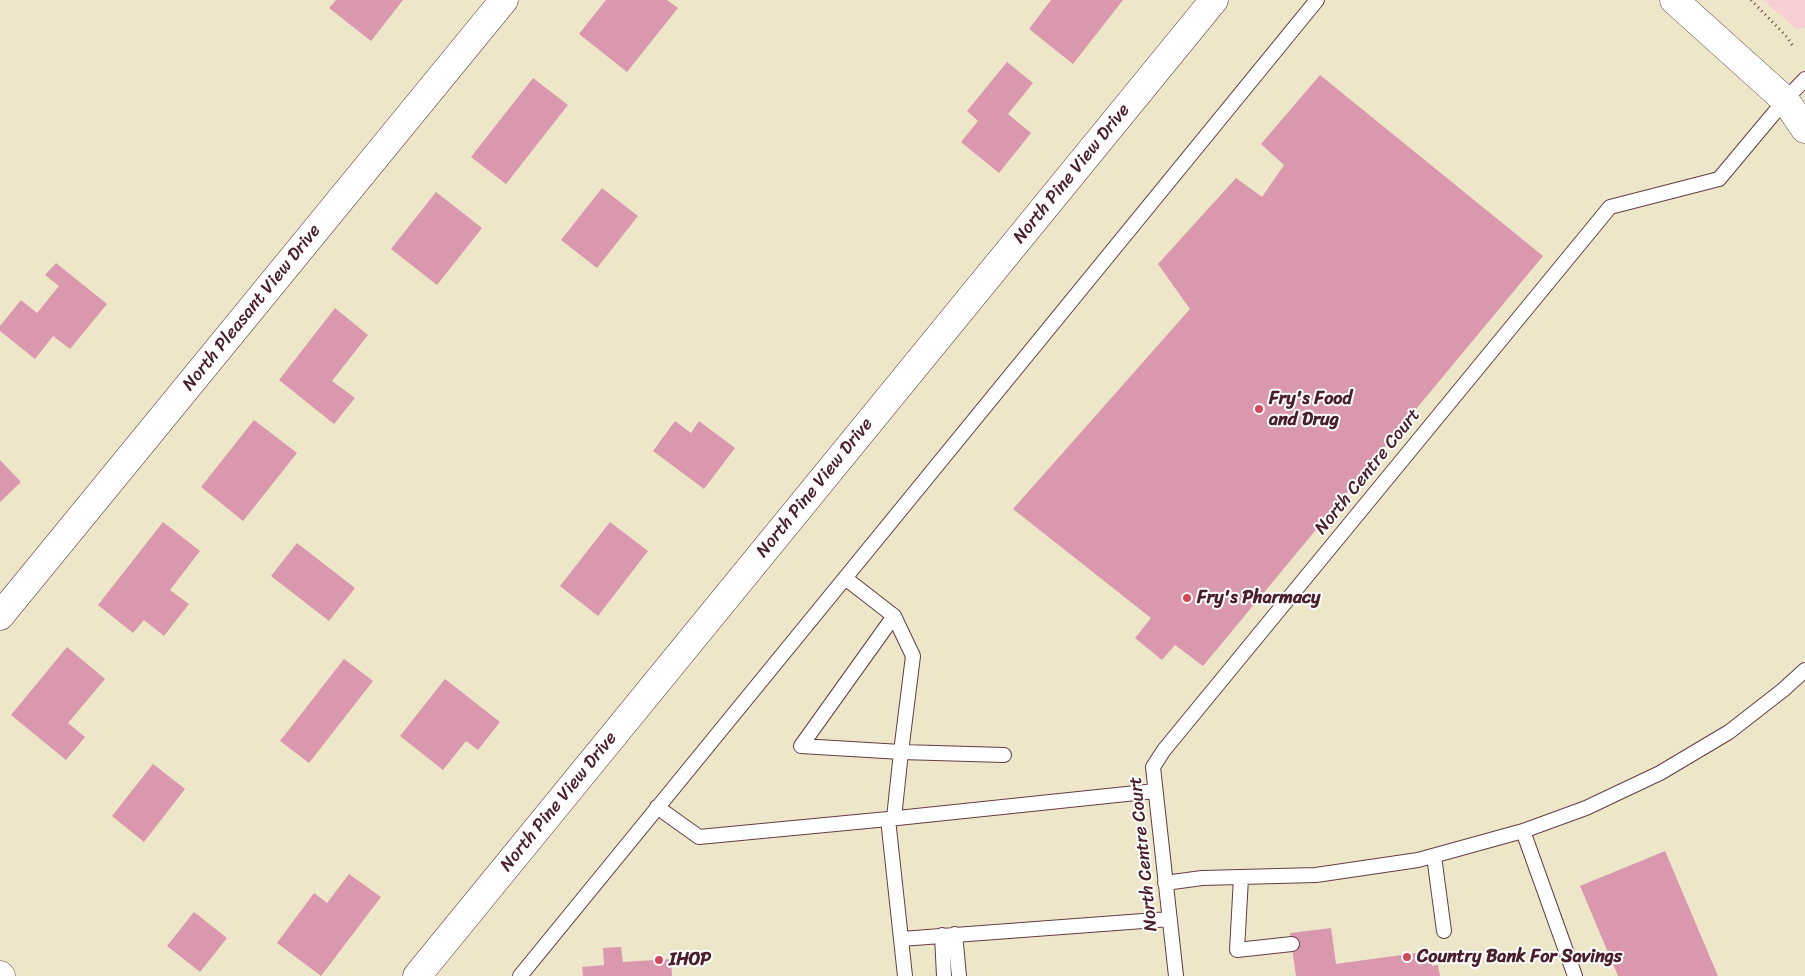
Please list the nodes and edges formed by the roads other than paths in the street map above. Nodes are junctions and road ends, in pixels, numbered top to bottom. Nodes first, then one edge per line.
1 (504, 0) edge
2 (1214, 0) edge
3 (1317, 0) edge
4 (1674, 0) edge
5 (1805, 79) edge
6 (1795, 103) edge
7 (1805, 129) edge
8 (845, 578) junction
9 (0, 616) edge
10 (894, 616) junction
11 (1805, 670) edge
12 (901, 752) junction
13 (1004, 755) dead end
14 (1155, 790) junction
15 (657, 807) junction
16 (891, 819) junction
17 (1523, 832) junction
18 (1434, 856) junction
19 (1241, 878) junction
20 (1165, 883) junction
21 (1170, 919) junction
22 (1444, 931) dead end
23 (949, 935) junction
24 (901, 939) junction
25 (1292, 944) dead end
26 (417, 976) edge
27 (520, 976) edge
28 (905, 976) edge
29 (944, 976) edge
30 (959, 976) edge
31 (1176, 976) edge
32 (1575, 976) edge

1 - 9 street, North Pleasant View Drive
2 - 26 street, North Pine View Drive
3 - 8 lane
4 - 6 street
5 - 6 lane, North Centre Court
6 - 7 street
6 - 14 lane, North Centre Court
8 - 10 lane
8 - 15 lane
10 - 12 lane
10 - 12 lane
11 - 17 lane
12 - 13 lane
12 - 16 lane
14 - 16 lane
14 - 20 lane, North Centre Court
15 - 16 lane
15 - 27 lane
16 - 24 lane
17 - 18 lane
17 - 32 lane
18 - 19 lane
18 - 22 lane
19 - 20 lane
19 - 25 lane
20 - 21 lane, North Centre Court
21 - 23 lane
21 - 31 lane, North Centre Court
23 - 24 lane
23 - 29 lane
23 - 30 lane
24 - 28 lane

